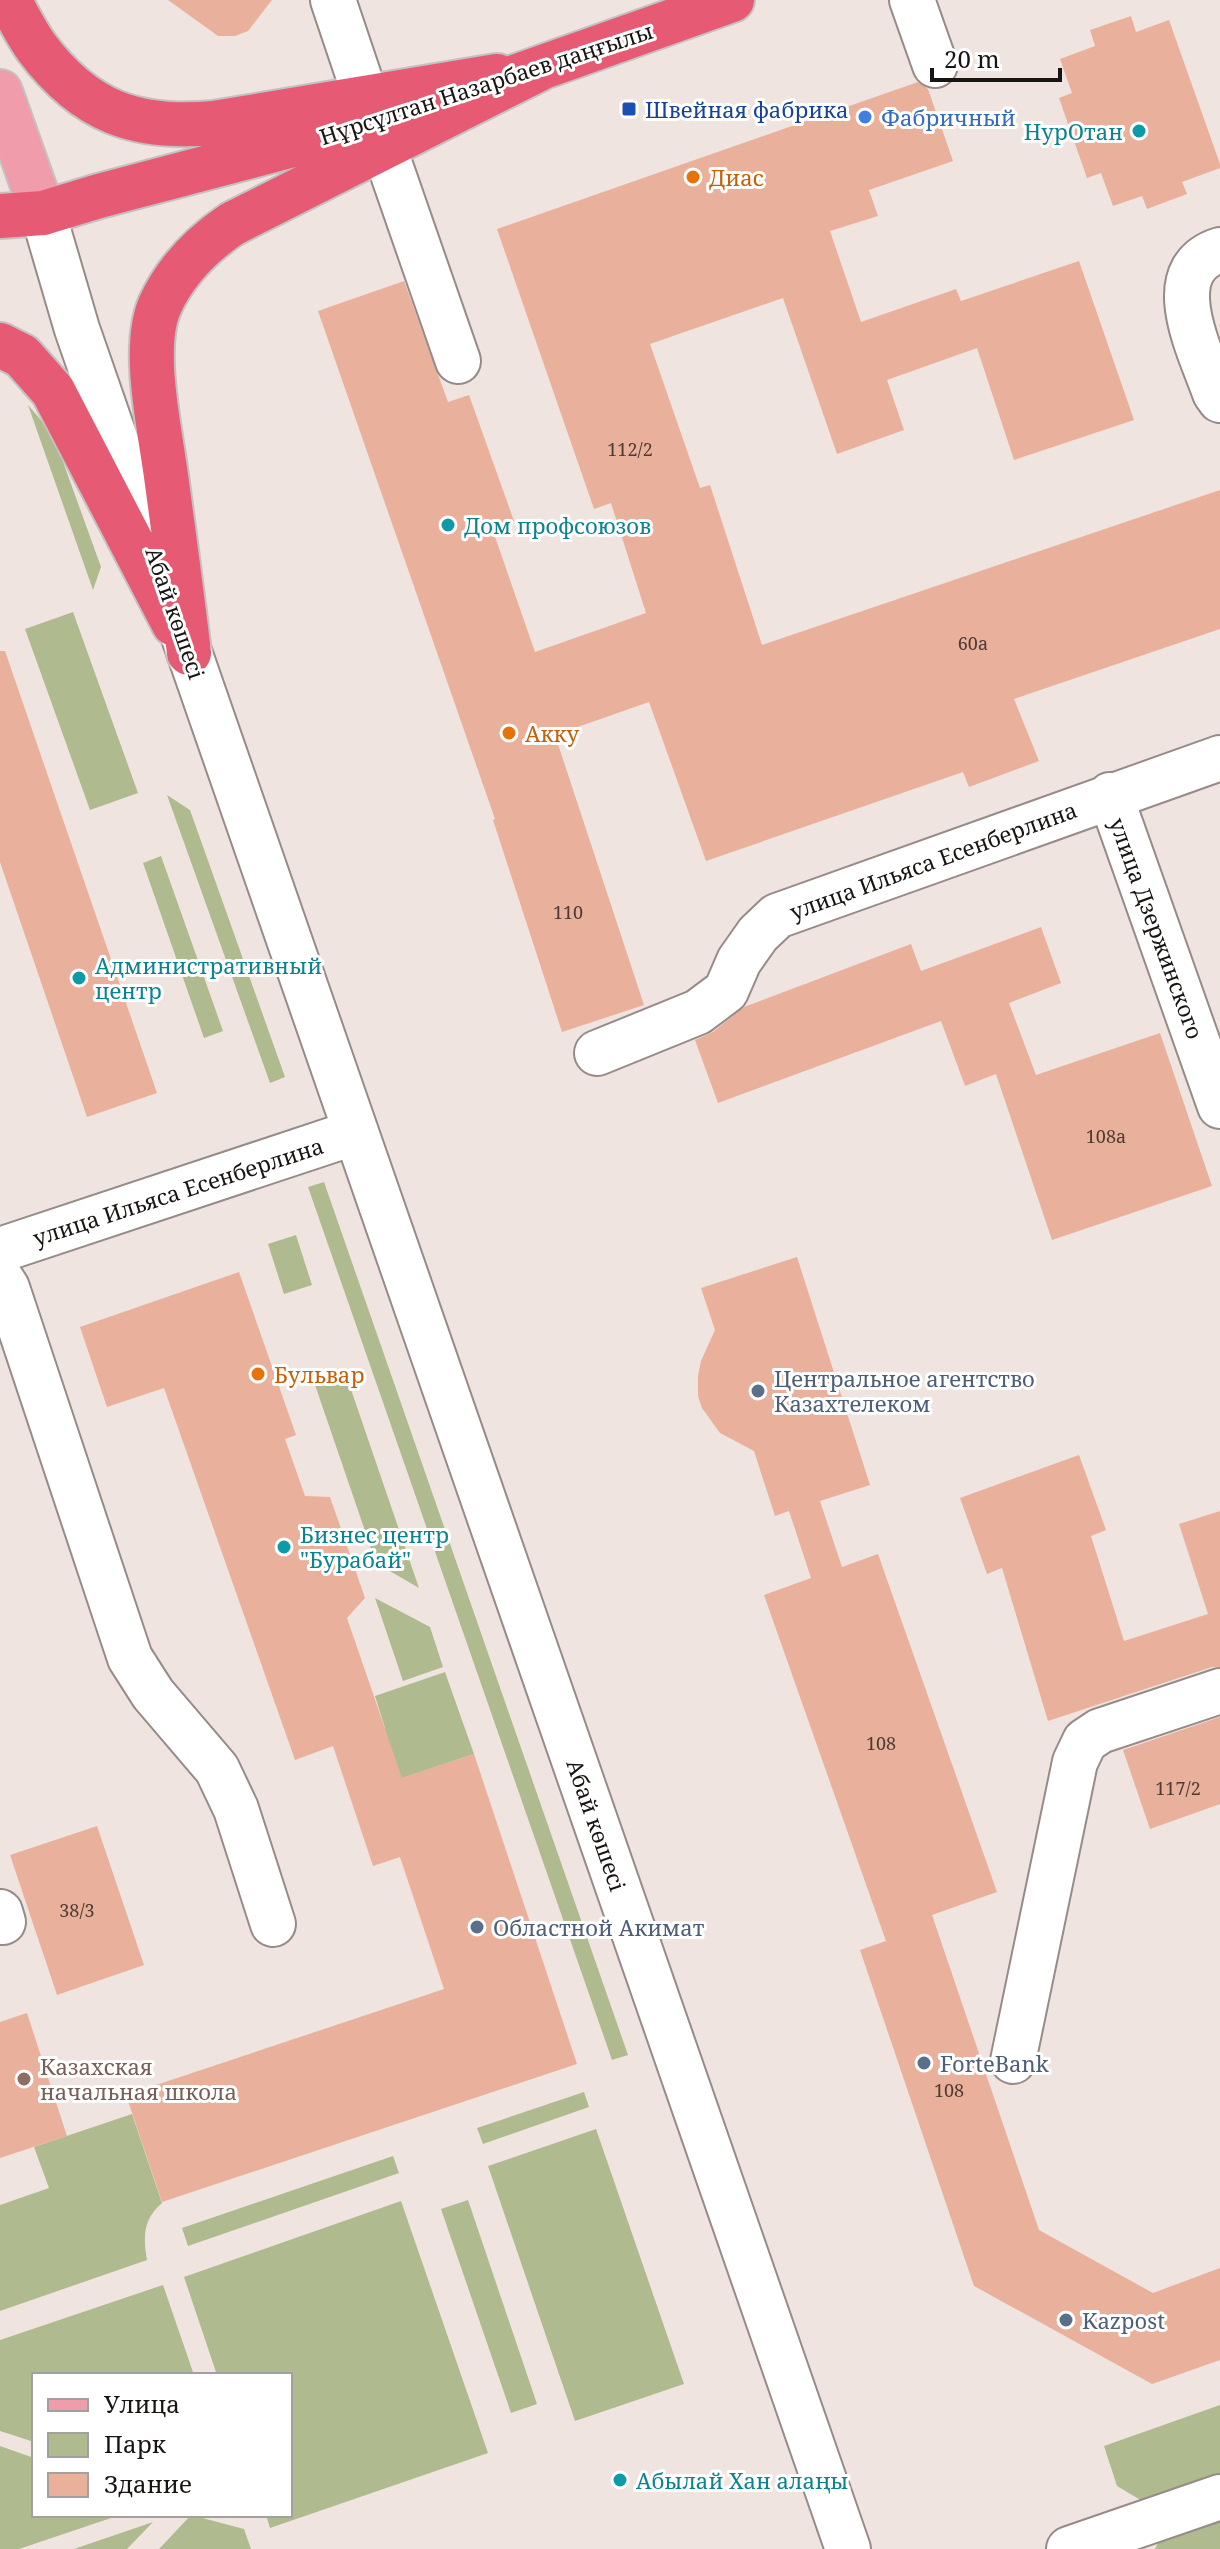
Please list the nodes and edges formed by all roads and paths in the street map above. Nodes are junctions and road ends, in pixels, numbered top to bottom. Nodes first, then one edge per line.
1 (9, 0) edge
2 (333, 0) edge
3 (732, 0) edge
4 (912, 0) edge
5 (935, 65) dead end
6 (539, 69) junction
7 (0, 92) edge
8 (366, 98) junction
9 (384, 148) junction
10 (43, 213) junction
11 (0, 216) edge
12 (0, 248) edge
13 (1220, 250) edge
14 (0, 345) edge
15 (458, 361) dead end
16 (1220, 400) edge
17 (189, 653) junction
18 (1220, 758) edge
19 (1110, 795) junction
20 (597, 1053) dead end
21 (1220, 1106) edge
22 (356, 1132) junction
23 (0, 1250) edge
24 (0, 1277) edge
25 (1220, 1691) edge
26 (273, 1924) dead end
27 (1013, 2061) dead end
28 (1220, 2497) edge
29 (848, 2549) edge
30 (1069, 2549) edge

1 - 8 highway
2 - 8 street
3 - 6 highway, Нұрсұлтан Назарбаев даңғылы
4 - 5 street
6 - 8 highway
6 - 9 highway
6 - 10 highway, Нұрсұлтан Назарбаев даңғылы
7 - 10 main road, Абай көшесі
9 - 15 street
9 - 17 highway
10 - 11 highway
10 - 12 highway
10 - 17 street, Абай көшесі
13 - 16 street
14 - 17 highway
17 - 22 street, Абай көшесі
18 - 19 street, улица Ильяса Есенберлина
19 - 20 street, улица Ильяса Есенберлина
19 - 21 street, улица Дзержинского
22 - 23 street, улица Ильяса Есенберлина
22 - 29 street, Абай көшесі
24 - 26 street
25 - 27 street
28 - 30 street

